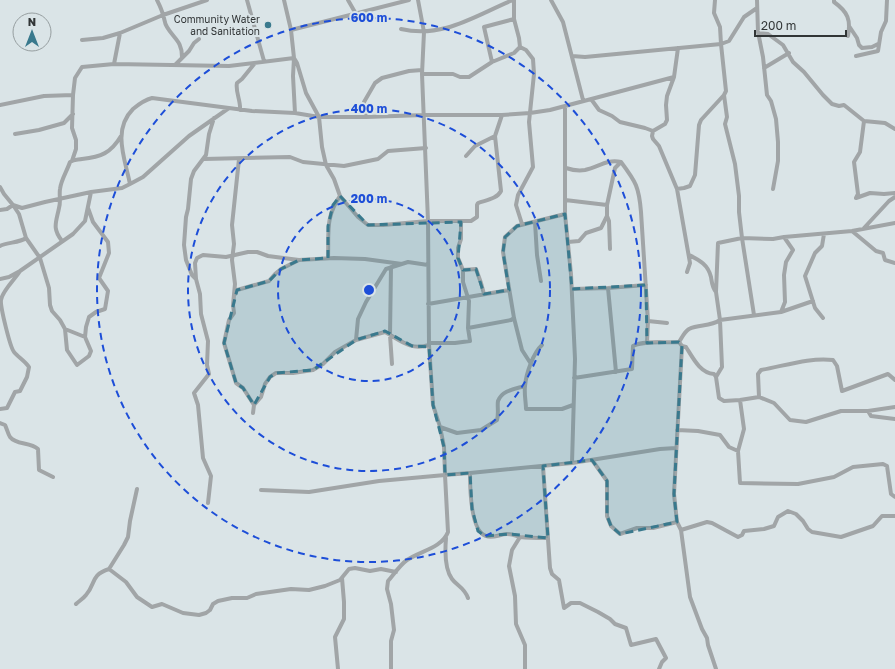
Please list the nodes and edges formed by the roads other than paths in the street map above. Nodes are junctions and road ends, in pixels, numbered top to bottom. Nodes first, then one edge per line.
1 (157, 0) edge
2 (208, 0) edge
3 (247, 0) edge
4 (284, 0) edge
5 (348, 0) edge
6 (409, 0) edge
7 (418, 0) edge
8 (514, 0) edge
9 (551, 0) edge
10 (715, 0) edge
11 (757, 0) edge
12 (834, 0) edge
13 (887, 0) edge
14 (757, 8) junction
15 (356, 14) junction
16 (163, 15) junction
17 (514, 19) junction
18 (849, 26) junction
19 (401, 29) dead end
20 (291, 30) junction
21 (424, 32) junction
22 (758, 32) junction
23 (120, 33) junction
24 (848, 36) dead end
25 (199, 39) dead end
26 (82, 40) dead end
27 (720, 44) junction
28 (878, 44) junction
29 (520, 47) junction
30 (678, 48) junction
31 (182, 49) junction
32 (189, 52) junction
33 (789, 53) junction
34 (572, 56) junction
35 (856, 56) dead end
36 (182, 57) junction
37 (294, 58) junction
38 (264, 61) junction
39 (492, 62) junction
40 (255, 63) junction
41 (114, 64) junction
42 (175, 65) junction
43 (764, 68) junction
44 (422, 72) junction
45 (674, 77) junction
46 (73, 95) junction
47 (724, 95) junction
48 (591, 99) junction
49 (583, 100) junction
50 (0, 105) edge
51 (565, 106) junction
52 (229, 108) junction
53 (240, 110) junction
54 (295, 113) junction
55 (530, 113) junction
56 (73, 114) junction
57 (424, 115) junction
58 (502, 115) junction
59 (319, 117) junction
60 (366, 117) junction
61 (214, 118) junction
62 (864, 121) junction
63 (895, 129) edge
64 (653, 132) junction
65 (15, 134) dead end
66 (121, 136) junction
67 (495, 136) junction
68 (426, 148) junction
69 (466, 156) dead end
70 (204, 159) junction
71 (239, 159) junction
72 (72, 161) junction
73 (621, 162) junction
74 (326, 165) junction
75 (566, 168) junction
76 (130, 184) junction
77 (0, 187) edge
78 (677, 188) junction
79 (773, 189) dead end
80 (91, 192) junction
81 (895, 193) edge
82 (340, 196) junction
83 (895, 197) edge
84 (60, 199) junction
85 (565, 200) junction
86 (13, 205) junction
87 (607, 206) junction
88 (88, 208) junction
89 (0, 210) edge
90 (566, 214) junction
91 (607, 216) junction
92 (428, 221) junction
93 (461, 222) junction
94 (535, 222) junction
95 (895, 223) edge
96 (522, 224) junction
97 (863, 228) junction
98 (852, 231) junction
99 (824, 234) junction
100 (784, 237) junction
101 (26, 238) junction
102 (742, 238) junction
103 (62, 241) junction
104 (568, 242) junction
105 (0, 246) edge
106 (610, 249) dead end
107 (689, 255) junction
108 (233, 256) junction
109 (40, 258) junction
110 (328, 258) junction
111 (299, 260) junction
112 (895, 263) edge
113 (402, 264) junction
114 (428, 265) junction
115 (391, 267) junction
116 (463, 270) junction
117 (20, 271) junction
118 (687, 272) dead end
119 (0, 279) edge
120 (196, 279) junction
121 (541, 281) dead end
122 (646, 285) junction
123 (608, 288) junction
124 (572, 289) junction
125 (509, 290) junction
126 (716, 292) junction
127 (235, 294) junction
128 (484, 294) junction
129 (468, 297) junction
130 (813, 301) junction
131 (428, 304) junction
132 (781, 312) junction
133 (754, 315) junction
134 (514, 318) junction
135 (823, 318) dead end
136 (720, 320) junction
137 (648, 321) junction
138 (667, 323) dead end
139 (468, 328) junction
140 (65, 329) junction
141 (390, 335) junction
142 (85, 337) junction
143 (356, 340) junction
144 (647, 343) junction
145 (429, 344) junction
146 (681, 344) junction
147 (542, 345) dead end
148 (392, 364) dead end
149 (531, 364) junction
150 (616, 372) junction
151 (574, 378) junction
152 (716, 378) junction
153 (895, 380) edge
154 (525, 386) junction
155 (760, 396) junction
156 (740, 400) junction
157 (254, 405) junction
158 (573, 405) junction
159 (895, 407) edge
160 (0, 409) edge
161 (868, 411) junction
162 (253, 413) dead end
163 (895, 419) edge
164 (0, 423) edge
165 (440, 427) junction
166 (677, 430) junction
167 (676, 448) junction
168 (738, 451) junction
169 (592, 460) junction
170 (572, 463) junction
171 (543, 466) junction
172 (470, 473) junction
173 (445, 475) junction
174 (53, 478) dead end
175 (137, 489) dead end
176 (261, 490) dead end
177 (895, 497) edge
178 (208, 503) dead end
179 (895, 516) edge
180 (677, 522) junction
181 (681, 530) junction
182 (520, 537) junction
183 (446, 538) junction
184 (548, 538) junction
185 (109, 569) junction
186 (396, 572) junction
187 (342, 578) junction
188 (468, 598) dead end
189 (76, 604) dead end
190 (338, 669) edge
191 (391, 669) edge
192 (525, 669) edge
193 (660, 669) edge
194 (716, 669) edge

1 - 16 street
2 - 16 street
3 - 38 street
4 - 20 street
5 - 15 street
6 - 15 street
7 - 21 street
8 - 17 street
8 - 21 street
9 - 34 street
10 - 27 street
11 - 14 street
12 - 18 street
13 - 28 street
14 - 22 street
14 - 27 street
15 - 20 street
16 - 23 street
16 - 31 street
17 - 29 street
17 - 39 street
18 - 24 street
18 - 28 street
19 - 21 street
20 - 37 street
21 - 44 street
22 - 33 street
22 - 43 street
23 - 26 street
23 - 41 street
25 - 32 street
27 - 30 street
27 - 47 street
28 - 35 street
29 - 39 street
29 - 55 street
30 - 34 street
30 - 45 street
31 - 32 street
31 - 36 street
32 - 36 street
33 - 43 street
33 - 62 street
34 - 49 street
36 - 42 street
37 - 38 street
37 - 54 street
37 - 59 street
38 - 40 street
39 - 44 street
40 - 42 street
40 - 53 street
41 - 42 street
41 - 46 street
43 - 79 street
44 - 57 street
44 - 60 street
45 - 48 street
45 - 64 street
46 - 50 street
46 - 56 street
47 - 78 street
47 - 102 street
48 - 49 street
48 - 64 street
49 - 51 street
51 - 55 street
51 - 75 street
52 - 53 street
52 - 61 street
52 - 66 street
53 - 54 street
54 - 59 street
55 - 58 street
55 - 96 street
56 - 65 street
56 - 72 street
57 - 58 street
57 - 60 street
57 - 68 street
58 - 67 street
59 - 60 street
59 - 74 street
61 - 70 street
61 - 76 street
62 - 63 street
62 - 81 street
64 - 78 street
66 - 72 street
66 - 76 street
67 - 69 street
67 - 93 street
68 - 74 street
68 - 92 street
70 - 71 street
70 - 120 street
71 - 74 street
71 - 108 street
72 - 84 street
73 - 75 street
73 - 87 street
73 - 122 street
74 - 82 street
75 - 85 street
76 - 80 street
77 - 86 street
78 - 107 street
80 - 84 street
80 - 88 street
82 - 92 street
82 - 110 street
83 - 97 street
84 - 86 street
84 - 103 street
85 - 87 street
85 - 90 street
86 - 89 street
86 - 101 street
87 - 91 street
88 - 103 street
88 - 142 street
90 - 94 street
90 - 104 street
91 - 104 street
91 - 106 street
92 - 93 street
92 - 114 street
93 - 116 street
94 - 96 street
94 - 121 street
95 - 97 street
96 - 125 street
97 - 98 street
98 - 99 street
98 - 112 street
99 - 100 street
99 - 130 street
100 - 102 street
100 - 132 street
101 - 105 street
101 - 109 street
102 - 126 street
102 - 133 street
103 - 109 street
104 - 124 street
107 - 118 street
107 - 126 street
108 - 111 street
108 - 120 street
108 - 127 street
109 - 117 street
109 - 140 street
110 - 111 street
110 - 113 street
111 - 127 street
113 - 114 street
113 - 115 street
114 - 131 street
115 - 141 street
115 - 143 street
116 - 128 street
116 - 129 street
117 - 119 street
117 - 160 street
120 - 178 street
122 - 123 street
122 - 137 street
123 - 124 street
123 - 150 street
124 - 151 street
125 - 128 street
125 - 134 street
126 - 136 street
127 - 157 street
128 - 129 street
129 - 131 street
129 - 139 street
130 - 132 street
130 - 135 street
131 - 145 street
132 - 133 street
133 - 136 street
134 - 139 street
134 - 149 street
136 - 146 street
136 - 152 street
137 - 138 street
137 - 144 street
139 - 145 street
140 - 142 street
140 - 142 street
141 - 143 street
141 - 145 street
141 - 148 street
143 - 157 street
144 - 146 street
144 - 150 street
145 - 165 street
146 - 152 street
146 - 166 street
147 - 149 street
149 - 154 street
150 - 151 street
151 - 158 street
152 - 156 street
153 - 155 street
154 - 158 street
154 - 165 street
155 - 156 street
155 - 161 street
156 - 168 street
157 - 162 street
158 - 170 street
159 - 161 street
161 - 163 street
164 - 174 street
165 - 173 street
166 - 167 street
166 - 168 street
167 - 169 street
167 - 180 street
168 - 177 street
169 - 170 street
169 - 180 street
170 - 171 street
171 - 172 street
171 - 184 street
172 - 173 street
172 - 182 street
173 - 176 street
173 - 183 street
175 - 185 street
179 - 181 street
180 - 181 street
181 - 194 street
182 - 184 street
182 - 192 street
183 - 186 street
183 - 188 street
184 - 193 street
185 - 187 street
185 - 189 street
186 - 187 street
186 - 191 street
187 - 190 street

